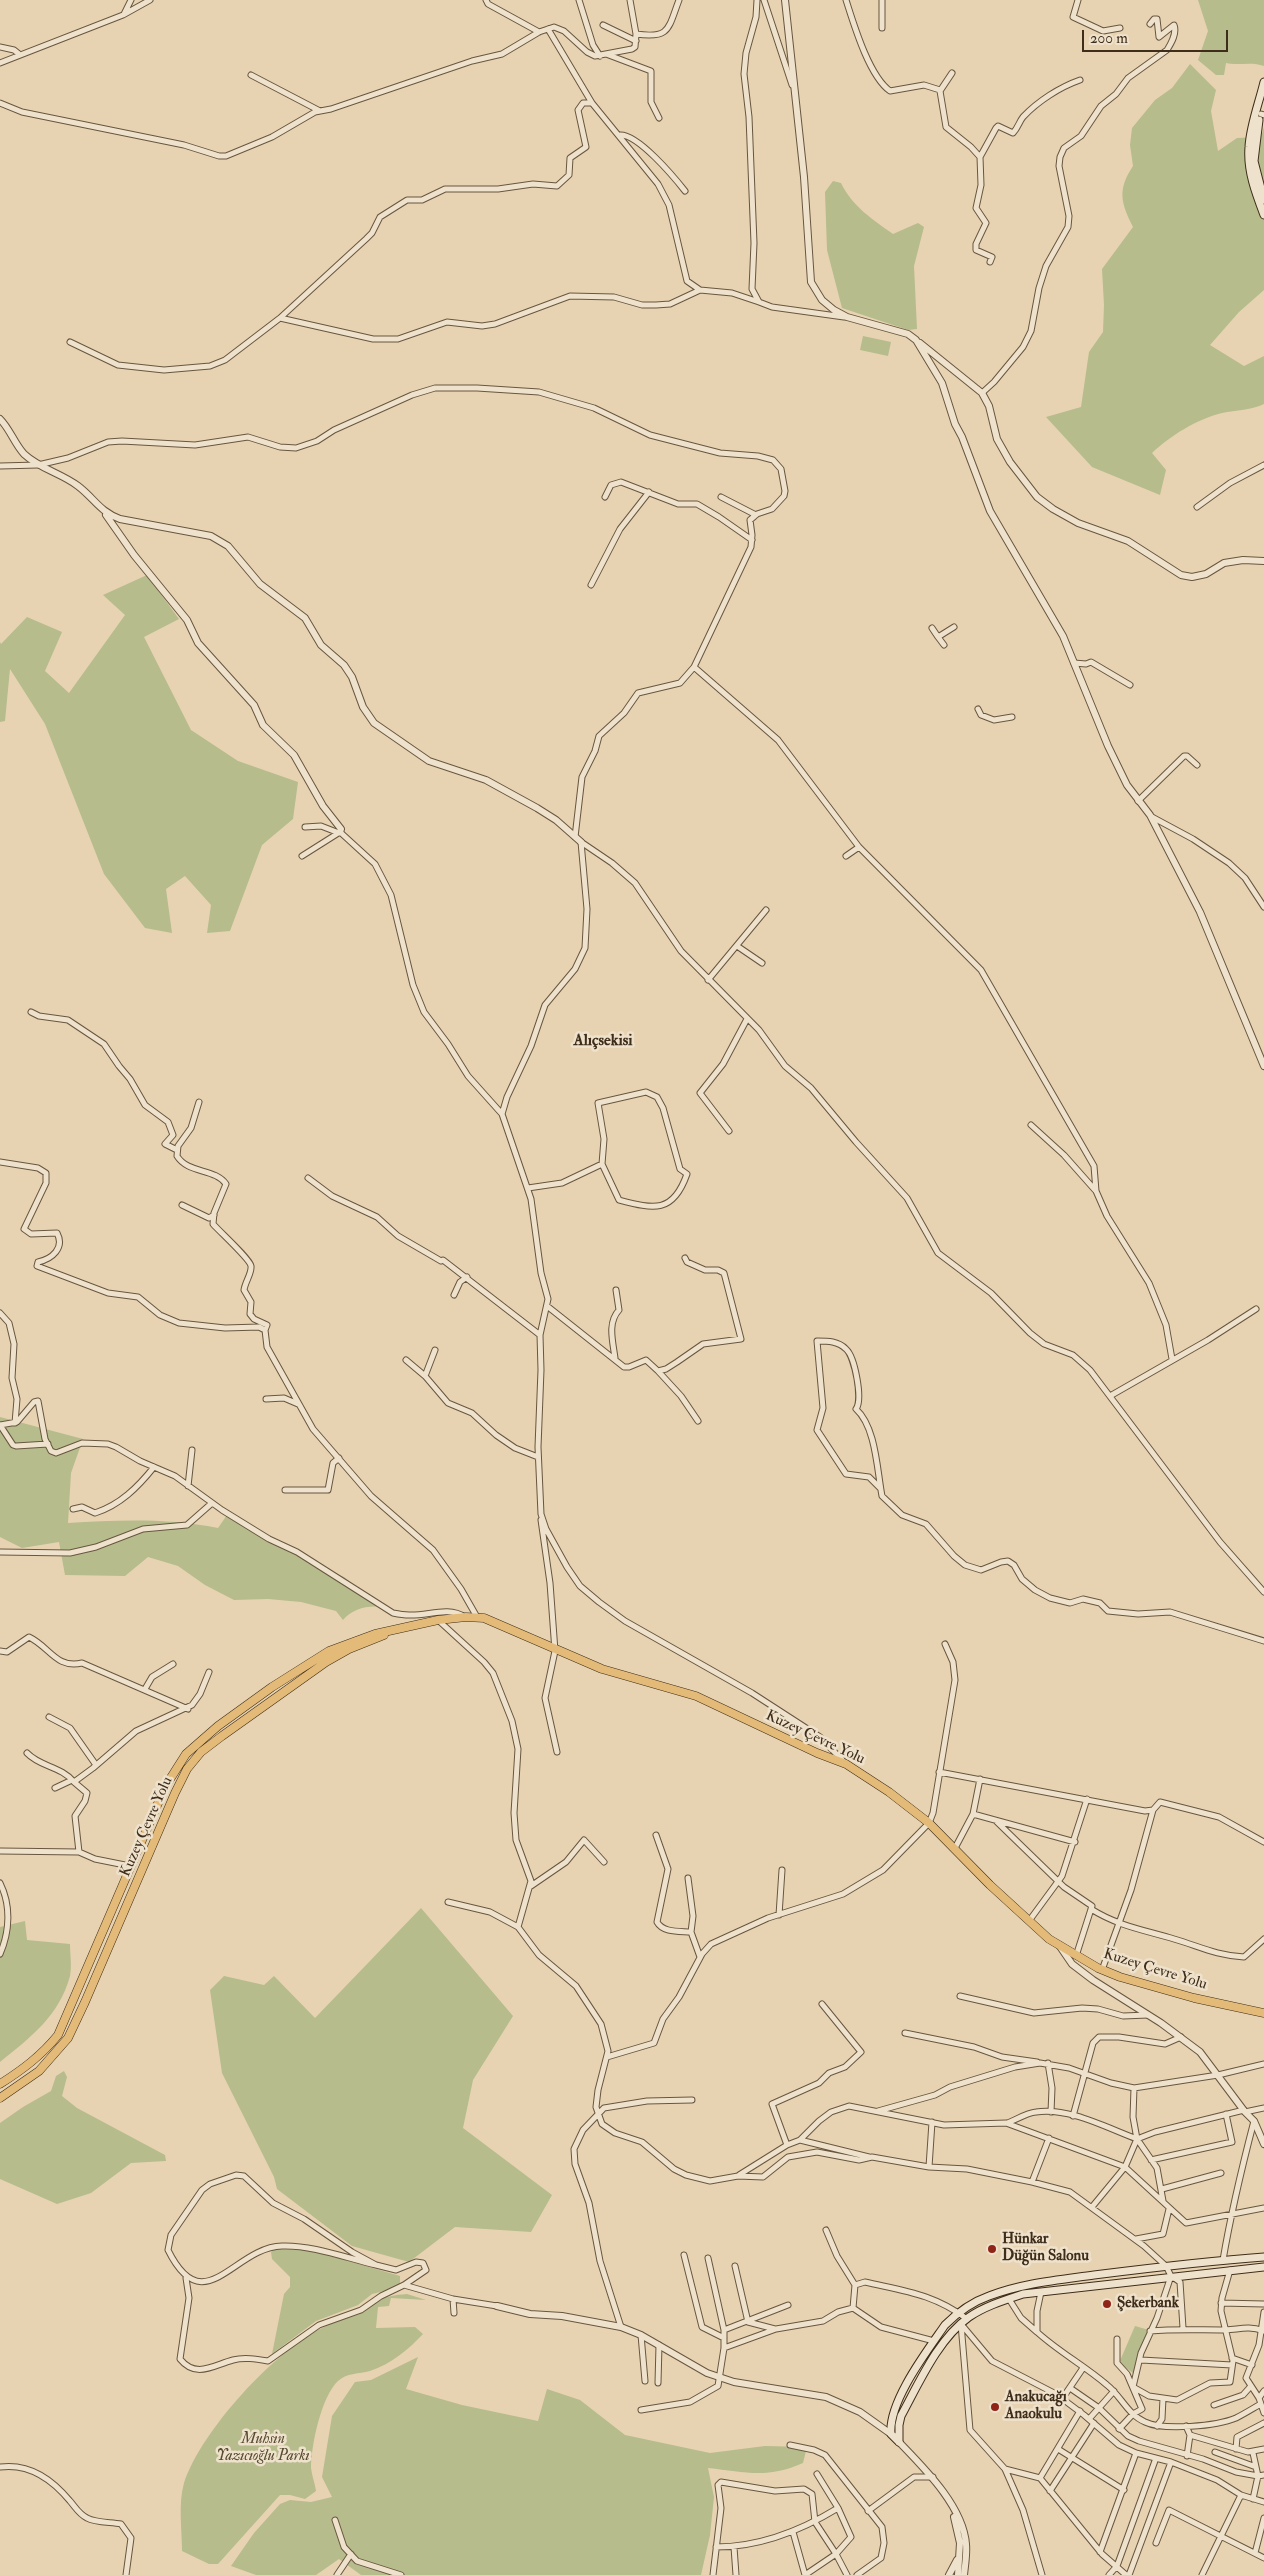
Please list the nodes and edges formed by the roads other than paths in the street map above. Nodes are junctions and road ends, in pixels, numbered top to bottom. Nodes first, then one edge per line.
1 (131, 0) edge
2 (150, 0) edge
3 (486, 0) edge
4 (579, 0) edge
5 (630, 0) edge
6 (679, 0) edge
7 (757, 0) edge
8 (764, 0) edge
9 (785, 0) edge
10 (846, 0) edge
11 (882, 0) edge
12 (1078, 0) edge
13 (123, 15) junction
14 (1150, 24) dead end
15 (603, 25) dead end
16 (882, 28) dead end
17 (1120, 28) dead end
18 (548, 29) junction
19 (539, 32) junction
20 (636, 34) junction
21 (636, 41) junction
22 (0, 47) edge
23 (19, 54) junction
24 (603, 55) junction
25 (0, 63) edge
26 (952, 73) dead end
27 (251, 75) dead end
28 (1080, 80) dead end
29 (1264, 82) edge
30 (792, 85) junction
31 (940, 90) junction
32 (1264, 99) edge
33 (0, 103) edge
34 (592, 103) junction
35 (320, 111) junction
36 (1262, 114) edge
37 (659, 118) dead end
38 (620, 135) junction
39 (980, 157) junction
40 (685, 191) dead end
41 (1264, 200) edge
42 (1264, 215) edge
43 (990, 262) dead end
44 (700, 290) junction
45 (759, 302) junction
46 (848, 317) junction
47 (280, 318) junction
48 (916, 340) junction
49 (70, 342) dead end
50 (982, 393) junction
51 (0, 419) edge
52 (1264, 465) edge
53 (0, 466) edge
54 (38, 466) junction
55 (649, 492) junction
56 (605, 497) dead end
57 (721, 497) dead end
58 (1197, 507) dead end
59 (106, 514) junction
60 (756, 515) junction
61 (752, 540) junction
62 (1264, 561) edge
63 (591, 585) dead end
64 (954, 627) dead end
65 (932, 628) dead end
66 (938, 637) junction
67 (944, 646) dead end
68 (1074, 663) junction
69 (694, 667) junction
70 (1130, 685) dead end
71 (978, 709) dead end
72 (1012, 717) dead end
73 (1197, 765) dead end
74 (1138, 801) junction
75 (1150, 815) junction
76 (305, 827) dead end
77 (339, 832) junction
78 (575, 836) junction
79 (581, 842) junction
80 (858, 847) junction
81 (302, 856) dead end
82 (846, 856) dead end
83 (1264, 907) edge
84 (766, 910) dead end
85 (737, 946) junction
86 (762, 963) dead end
87 (708, 980) junction
88 (32, 1012) dead end
89 (747, 1019) junction
90 (1264, 1066) edge
91 (199, 1102) dead end
92 (502, 1114) junction
93 (1031, 1125) dead end
94 (729, 1131) dead end
95 (177, 1150) junction
96 (0, 1162) edge
97 (602, 1164) junction
98 (308, 1178) dead end
99 (528, 1188) junction
100 (1096, 1190) junction
101 (182, 1204) dead end
102 (214, 1215) junction
103 (684, 1258) dead end
104 (467, 1277) junction
105 (616, 1290) dead end
106 (454, 1295) dead end
107 (547, 1306) junction
108 (1256, 1309) dead end
109 (0, 1313) edge
110 (266, 1330) junction
111 (540, 1335) junction
112 (435, 1350) dead end
113 (615, 1358) junction
114 (1172, 1359) junction
115 (406, 1360) dead end
116 (658, 1371) junction
117 (425, 1376) junction
118 (1110, 1396) junction
119 (266, 1399) dead end
120 (298, 1404) junction
121 (698, 1421) dead end
122 (15, 1422) junction
123 (0, 1425) edge
124 (48, 1444) junction
125 (192, 1450) dead end
126 (538, 1457) junction
127 (338, 1458) junction
128 (154, 1467) junction
129 (188, 1486) junction
130 (880, 1488) junction
131 (285, 1490) dead end
132 (212, 1503) junction
133 (73, 1510) dead end
134 (541, 1514) junction
135 (0, 1552) edge
136 (1264, 1592) edge
137 (466, 1617) junction
138 (477, 1617) junction
139 (438, 1620) junction
140 (390, 1631) junction
141 (1264, 1641) edge
142 (944, 1644) dead end
143 (0, 1651) edge
144 (555, 1651) junction
145 (173, 1664) dead end
146 (209, 1672) dead end
147 (145, 1690) junction
148 (188, 1709) junction
149 (49, 1717) dead end
150 (557, 1752) dead end
151 (27, 1753) dead end
152 (846, 1764) junction
153 (96, 1765) junction
154 (939, 1772) junction
155 (980, 1779) junction
156 (73, 1781) junction
157 (55, 1788) dead end
158 (1087, 1799) junction
159 (1153, 1810) junction
160 (973, 1814) junction
161 (997, 1822) junction
162 (930, 1823) junction
163 (656, 1835) dead end
164 (1075, 1842) junction
165 (1264, 1842) edge
166 (955, 1848) junction
167 (0, 1851) edge
168 (79, 1852) junction
169 (604, 1862) dead end
170 (130, 1866) junction
171 (782, 1870) dead end
172 (688, 1878) dead end
173 (0, 1883) edge
174 (1059, 1883) junction
175 (531, 1886) junction
176 (448, 1902) dead end
177 (1091, 1909) junction
178 (779, 1915) junction
179 (1029, 1922) junction
180 (1118, 1924) junction
181 (518, 1927) junction
182 (691, 1932) junction
183 (1264, 1939) edge
184 (1059, 1946) junction
185 (0, 1954) edge
186 (1076, 1956) junction
187 (700, 1957) junction
188 (1102, 1970) junction
189 (960, 1996) dead end
190 (822, 2004) dead end
191 (1264, 2013) edge
192 (1148, 2015) junction
193 (905, 2033) dead end
194 (1181, 2037) junction
195 (607, 2057) junction
196 (1040, 2063) junction
197 (1048, 2064) junction
198 (1264, 2064) edge
199 (1085, 2074) junction
200 (1218, 2075) junction
201 (0, 2084) edge
202 (1134, 2088) junction
203 (0, 2098) edge
204 (692, 2100) dead end
205 (1264, 2108) edge
206 (877, 2111) junction
207 (1244, 2111) junction
208 (1051, 2112) junction
209 (597, 2113) junction
210 (1226, 2114) junction
211 (1073, 2116) junction
212 (1254, 2121) junction
213 (932, 2122) junction
214 (1006, 2123) junction
215 (1049, 2138) junction
216 (1137, 2139) junction
217 (800, 2140) junction
218 (1264, 2144) edge
219 (787, 2145) junction
220 (872, 2157) junction
221 (1151, 2160) junction
222 (929, 2167) junction
223 (1125, 2167) junction
224 (1221, 2173) dead end
225 (738, 2176) junction
226 (1032, 2182) junction
227 (1162, 2189) junction
228 (1163, 2202) junction
229 (1092, 2207) junction
230 (1264, 2208) edge
231 (1169, 2209) junction
232 (1231, 2214) junction
233 (826, 2230) dead end
234 (1136, 2239) junction
235 (684, 2255) dead end
236 (1264, 2257) edge
237 (708, 2258) dead end
238 (1224, 2260) junction
239 (376, 2266) junction
240 (735, 2266) dead end
241 (1166, 2266) junction
242 (1264, 2267) edge
243 (1230, 2269) junction
244 (1171, 2276) junction
245 (186, 2278) junction
246 (855, 2285) junction
247 (404, 2286) junction
248 (1041, 2292) junction
249 (1009, 2298) junction
250 (453, 2299) junction
251 (1221, 2303) junction
252 (1264, 2304) edge
253 (788, 2305) dead end
254 (497, 2306) joint
255 (853, 2308) junction
256 (958, 2312) junction
257 (1264, 2312) edge
258 (454, 2313) dead end
259 (964, 2321) junction
260 (748, 2322) junction
261 (621, 2327) junction
262 (1184, 2328) junction
263 (776, 2329) junction
264 (724, 2330) junction
265 (1224, 2330) junction
266 (1262, 2330) edge
267 (1150, 2331) junction
268 (1036, 2332) junction
269 (641, 2335) junction
270 (724, 2338) junction
271 (1117, 2339) dead end
272 (934, 2341) junction
273 (659, 2345) junction
274 (724, 2348) junction
275 (1232, 2358) junction
276 (1141, 2360) junction
277 (1232, 2365) junction
278 (1252, 2365) junction
279 (1083, 2368) junction
280 (719, 2377) junction
281 (646, 2381) dead end
282 (658, 2383) dead end
283 (1251, 2386) junction
284 (1133, 2387) junction
285 (1070, 2388) junction
286 (1114, 2391) junction
287 (1264, 2391) edge
288 (1163, 2398) junction
289 (1259, 2398) junction
290 (1062, 2399) junction
291 (1214, 2405) dead end
292 (1259, 2405) junction
293 (1099, 2408) junction
294 (642, 2410) dead end
295 (1080, 2411) junction
296 (1264, 2413) edge
297 (1133, 2414) junction
298 (1092, 2421) junction
299 (1264, 2424) edge
300 (1158, 2426) junction
301 (1186, 2426) junction
302 (1119, 2429) junction
303 (891, 2434) junction
304 (1190, 2435) junction
305 (899, 2442) junction
306 (790, 2445) dead end
307 (1058, 2449) junction
308 (1236, 2449) junction
309 (1264, 2449) edge
310 (1215, 2452) dead end
311 (1136, 2453) junction
312 (1254, 2453) junction
313 (1187, 2456) junction
314 (1072, 2458) junction
315 (1156, 2458) junction
316 (1171, 2462) junction
317 (0, 2467) edge
318 (1256, 2467) junction
319 (1005, 2469) junction
320 (817, 2474) dead end
321 (1264, 2474) edge
322 (1258, 2476) junction
323 (932, 2477) junction
324 (1040, 2478) junction
325 (1124, 2490) junction
326 (1050, 2491) junction
327 (1241, 2495) junction
328 (1253, 2499) junction
329 (1264, 2502) edge
330 (952, 2506) junction
331 (838, 2508) junction
332 (868, 2511) junction
333 (1264, 2518) edge
334 (335, 2520) dead end
335 (815, 2522) junction
336 (792, 2532) junction
337 (1258, 2534) junction
338 (1221, 2537) junction
339 (1264, 2538) edge
340 (1156, 2543) dead end
341 (716, 2547) junction
342 (734, 2547) junction
343 (1100, 2552) junction
344 (1254, 2552) junction
345 (350, 2554) junction
346 (836, 2554) junction
347 (959, 2554) junction
348 (1264, 2558) edge
349 (1117, 2566) junction
350 (126, 2575) edge
351 (338, 2575) edge
352 (400, 2575) edge
353 (713, 2575) edge
354 (736, 2575) edge
355 (805, 2575) edge
356 (847, 2575) edge
357 (857, 2575) edge
358 (949, 2575) edge
359 (958, 2575) edge
360 (964, 2575) edge
361 (1042, 2575) edge
362 (1109, 2575) edge
363 (1127, 2575) edge
364 (1202, 2575) edge

1 - 13 street
2 - 13 street
3 - 19 street
4 - 24 street
5 - 20 street
6 - 20 street
7 - 45 street
8 - 30 street
9 - 30 street
10 - 31 street
11 - 16 street
12 - 17 street
13 - 23 street
14 - 50 street
15 - 21 street
18 - 19 street
18 - 24 street
18 - 34 street
19 - 35 street
20 - 21 street
21 - 24 street
22 - 23 street
23 - 25 street
24 - 37 street
26 - 31 street
27 - 35 street
28 - 39 street
29 - 42 main road
30 - 46 street
31 - 39 street
32 - 36 main road
33 - 35 street
34 - 38 street
34 - 47 street
36 - 41 main road
38 - 40 street
38 - 44 street
39 - 43 street
44 - 45 street
44 - 47 street
45 - 46 street
46 - 48 street
47 - 49 street
48 - 50 street
48 - 68 street
50 - 62 street
51 - 54 street
52 - 58 street
53 - 54 street
54 - 59 street
54 - 60 street
55 - 56 street
55 - 61 street
55 - 63 street
57 - 60 street
59 - 77 street
59 - 78 street
60 - 61 street
61 - 69 street
64 - 66 street
65 - 66 street
66 - 67 street
68 - 70 street
68 - 74 street
69 - 78 street
69 - 80 street
71 - 72 street
73 - 74 street
74 - 75 street
75 - 83 street
75 - 90 street
76 - 77 street
77 - 81 street
77 - 92 street
78 - 79 street
79 - 87 street
79 - 92 street
80 - 82 street
80 - 100 street
84 - 85 street
85 - 86 street
85 - 87 street
87 - 89 street
88 - 95 street
89 - 94 street
89 - 118 street
91 - 95 street
92 - 99 street
93 - 100 street
95 - 102 street
96 - 110 street
97 - 97 street
97 - 99 street
98 - 104 street
99 - 107 street
100 - 114 street
101 - 102 street
102 - 110 street
103 - 116 street
104 - 106 street
104 - 111 street
105 - 113 street
107 - 111 street
107 - 113 street
108 - 114 street
109 - 122 street
110 - 120 street
111 - 126 street
112 - 117 street
113 - 116 street
114 - 118 street
115 - 117 street
116 - 121 street
117 - 126 street
118 - 136 street
119 - 120 street
120 - 127 street
122 - 123 street
122 - 124 street
123 - 124 street
124 - 128 street
125 - 129 street
126 - 134 street
127 - 131 street
127 - 138 street
128 - 129 street
128 - 133 street
129 - 132 street
130 - 130 street
130 - 141 street
132 - 135 street
132 - 137 street
134 - 144 street
134 - 152 street
137 - 138 main road, Kuzey Çevre Yolu
137 - 139 main road, Kuzey Çevre Yolu
138 - 144 main road, Kuzey Çevre Yolu
139 - 140 main road, Kuzey Çevre Yolu
139 - 175 street
140 - 170 main road, Kuzey Çevre Yolu
140 - 203 main road, Kuzey Çevre Yolu
142 - 154 street
143 - 147 street
144 - 150 street
144 - 152 main road, Kuzey Çevre Yolu
145 - 147 street
146 - 148 street
147 - 148 street
148 - 153 street
149 - 153 street
151 - 156 street
152 - 162 main road, Kuzey Çevre Yolu
153 - 156 street
154 - 155 street
154 - 162 street
155 - 158 street
155 - 160 street
156 - 157 street
156 - 168 street
158 - 159 street
158 - 164 street
159 - 165 street
159 - 180 street
160 - 161 street
160 - 166 street
161 - 164 street
161 - 174 street
162 - 166 main road, Kuzey Çevre Yolu
162 - 178 street
163 - 182 street
164 - 174 street
166 - 179 main road, Kuzey Çevre Yolu
167 - 168 street
168 - 170 street
169 - 175 street
170 - 201 main road, Kuzey Çevre Yolu
171 - 178 street
172 - 182 street
173 - 185 street
174 - 177 street
174 - 179 street
175 - 181 street
176 - 181 street
177 - 180 street
177 - 186 street
178 - 187 street
179 - 184 main road, Kuzey Çevre Yolu
180 - 183 street
180 - 188 street
181 - 195 street
182 - 187 street
184 - 186 main road, Kuzey Çevre Yolu
184 - 192 street
186 - 188 main road, Kuzey Çevre Yolu
187 - 195 street
188 - 191 main road, Kuzey Çevre Yolu
189 - 192 street
190 - 219 street
192 - 194 street
193 - 196 street
194 - 199 street
194 - 200 street
195 - 209 street
196 - 197 street
196 - 206 street
197 - 199 street
197 - 208 street
198 - 200 street
199 - 202 street
199 - 211 street
200 - 202 street
200 - 207 street
202 - 216 street
204 - 209 street
205 - 207 street
206 - 213 street
206 - 217 street
207 - 210 street
207 - 212 street
208 - 211 street
208 - 214 street
209 - 225 street
209 - 261 street
210 - 216 street
210 - 221 street
211 - 216 street
212 - 218 street
212 - 232 street
213 - 214 street
213 - 222 street
214 - 215 street
215 - 223 street
215 - 226 street
216 - 221 street
216 - 223 street
217 - 219 street
217 - 220 street
219 - 225 street
220 - 222 street
220 - 225 street
221 - 227 street
222 - 226 street
223 - 228 street
223 - 229 street
224 - 227 street
226 - 229 street
227 - 228 street
228 - 231 street
229 - 234 street
230 - 232 street
231 - 232 street
231 - 234 street
232 - 238 street
233 - 246 street
234 - 241 street
235 - 270 street
236 - 238 main road
237 - 264 street
238 - 241 main road
239 - 245 street
239 - 245 street
239 - 247 street
240 - 260 street
241 - 244 street
241 - 256 main road
242 - 243 main road
243 - 244 main road
243 - 251 street
244 - 248 main road
244 - 262 street
244 - 267 street
245 - 247 street
246 - 255 street
246 - 256 street
247 - 250 street
248 - 249 main road
248 - 268 street
249 - 259 main road
249 - 268 street
250 - 254 street
250 - 258 street
251 - 252 street
251 - 265 street
253 - 260 street
254 - 261 street
255 - 263 street
255 - 272 street
256 - 259 street
256 - 272 main road
257 - 266 street
259 - 290 street
259 - 305 main road
259 - 319 street
260 - 263 street
260 - 264 street
261 - 269 street
262 - 265 street
262 - 267 street
263 - 274 street
264 - 270 street
265 - 266 street
265 - 275 street
266 - 278 street
267 - 276 street
268 - 279 street
269 - 273 street
269 - 281 street
270 - 274 street
271 - 284 street
272 - 303 main road
273 - 280 street
273 - 282 street
274 - 280 street
275 - 277 street
275 - 278 street
276 - 277 street
276 - 284 street
277 - 288 street
278 - 283 street
279 - 285 street
279 - 286 street
280 - 294 street
280 - 303 street
283 - 289 street
283 - 291 street
284 - 288 street
284 - 297 street
285 - 290 street
285 - 293 street
286 - 293 street
286 - 297 street
287 - 289 street
288 - 300 street
289 - 292 street
290 - 295 street
292 - 296 street
292 - 301 street
293 - 298 street
293 - 302 street
295 - 298 street
295 - 307 street
297 - 300 street
297 - 302 street
298 - 311 street
298 - 314 street
299 - 308 street
300 - 301 street
301 - 304 street
302 - 313 street
303 - 305 main road
304 - 308 street
304 - 313 street
305 - 323 street
306 - 332 street
307 - 314 street
307 - 324 street
308 - 312 street
309 - 312 street
310 - 318 street
311 - 315 street
311 - 325 street
312 - 318 street
313 - 322 street
314 - 325 street
314 - 326 street
315 - 316 street
315 - 349 street
316 - 327 street
316 - 363 street
317 - 350 street
318 - 322 street
319 - 324 street
319 - 361 street
320 - 331 street
321 - 322 street
322 - 328 street
323 - 330 street
323 - 332 street
324 - 326 street
325 - 343 street
326 - 343 street
327 - 328 street
327 - 338 street
328 - 329 street
330 - 347 street
330 - 360 street
331 - 335 street
331 - 346 street
332 - 357 street
333 - 337 street
334 - 345 street
335 - 336 street
335 - 341 street
335 - 346 street
336 - 342 street
336 - 355 street
337 - 339 street
337 - 344 street
338 - 340 street
338 - 344 street
338 - 364 street
341 - 342 street
341 - 353 street
342 - 354 street
343 - 349 street
344 - 348 street
345 - 351 street
345 - 352 street
346 - 355 street
346 - 356 street
347 - 358 street
347 - 359 street
349 - 362 street
349 - 363 street

